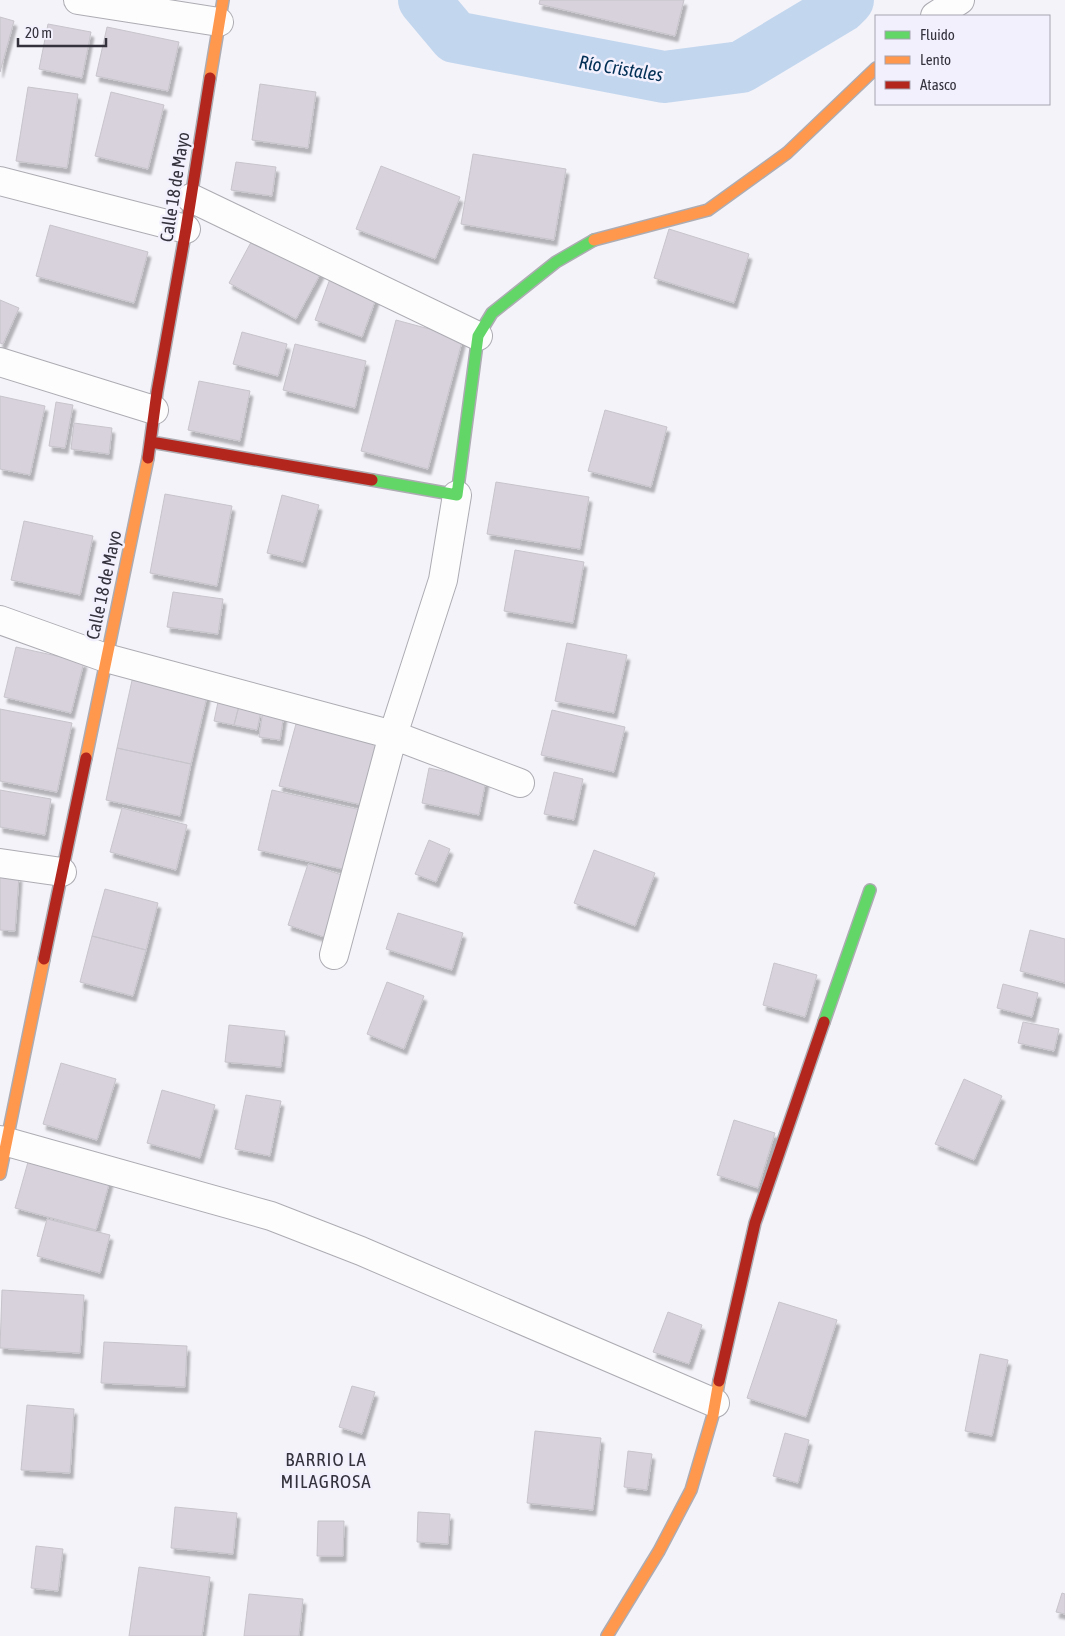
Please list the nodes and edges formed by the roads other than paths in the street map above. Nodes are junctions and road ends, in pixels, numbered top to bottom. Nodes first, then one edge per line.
1 (78, 0) edge
2 (960, 0) edge
3 (221, 11) edge
4 (937, 15) edge
5 (875, 69) edge
6 (0, 181) edge
7 (191, 198) junction
8 (186, 229) junction
9 (478, 336) junction
10 (0, 362) edge
11 (154, 410) junction
12 (151, 442) junction
13 (457, 495) junction
14 (0, 620) edge
15 (106, 658) junction
16 (393, 735) junction
17 (520, 783) dead end
18 (0, 863) edge
19 (62, 872) junction
20 (870, 890) dead end
21 (334, 955) dead end
22 (3, 1141) edge
23 (0, 1174) edge
24 (715, 1402) junction
25 (608, 1636) edge

1 - 3 street
2 - 4 street
3 - 7 street, Calle 18 de Mayo
5 - 9 street
6 - 8 street
7 - 8 street, Calle 18 de Mayo
7 - 9 street
8 - 11 street, Calle 18 de Mayo
9 - 13 street
10 - 11 street
11 - 12 street, Calle 18 de Mayo
12 - 13 street
12 - 15 street, Calle 18 de Mayo
13 - 16 street
14 - 15 street
15 - 16 street
15 - 19 street, Calle 18 de Mayo
16 - 17 street
16 - 21 street
18 - 19 street
19 - 22 street, Calle 18 de Mayo
20 - 24 street
22 - 23 street, Calle 18 de Mayo
22 - 24 street
24 - 25 street

